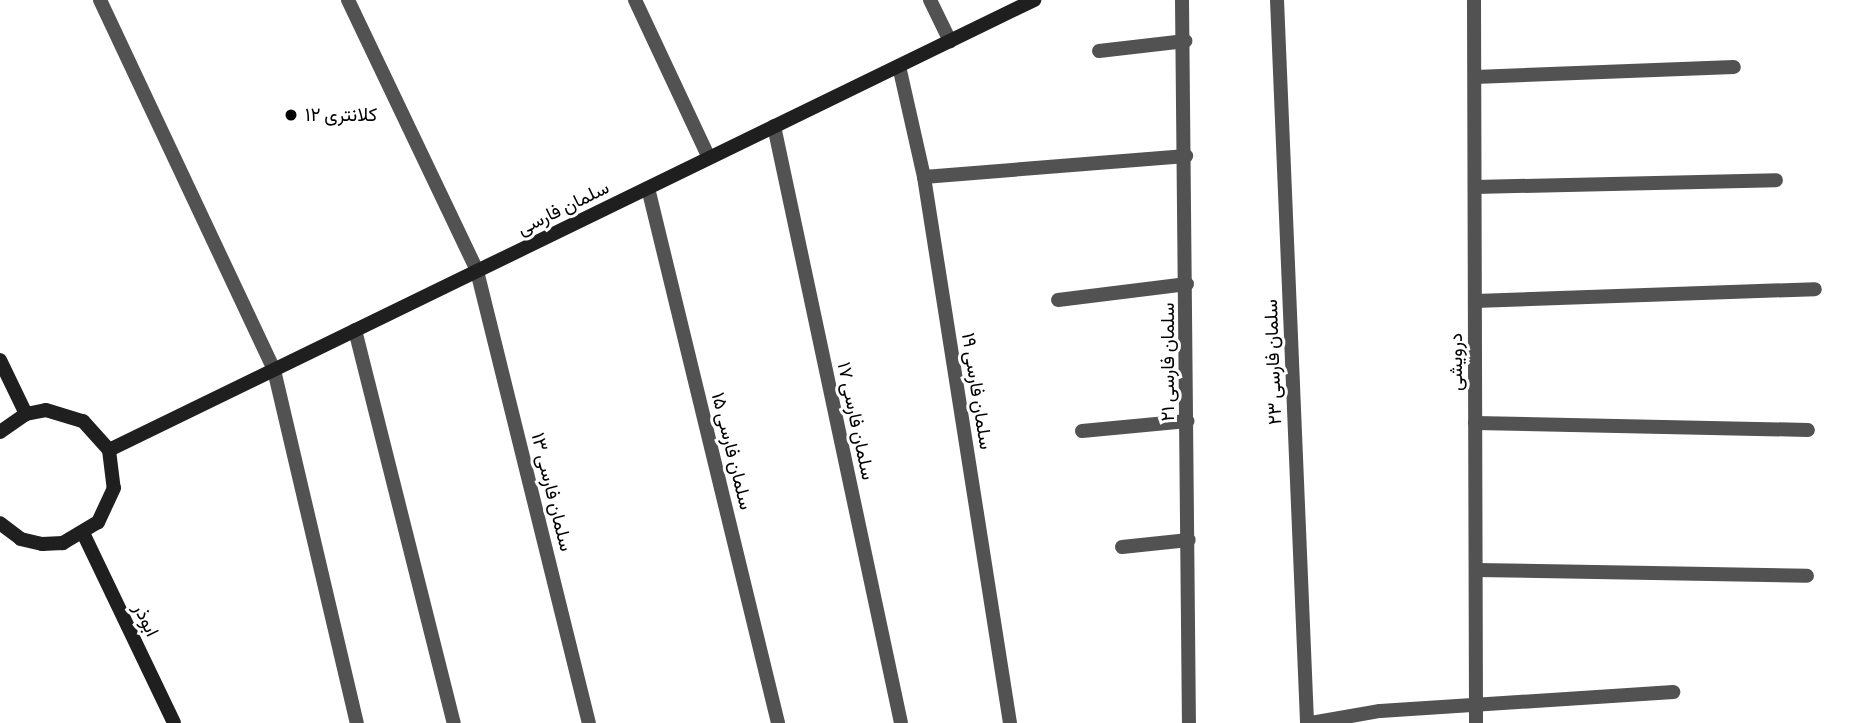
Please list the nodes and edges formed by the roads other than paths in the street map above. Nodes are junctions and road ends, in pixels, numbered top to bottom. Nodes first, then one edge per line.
1 (100, 0) edge
2 (348, 0) edge
3 (635, 0) edge
4 (930, 0) edge
5 (1034, 0) edge
6 (1182, 0) edge
7 (1277, 0) edge
8 (1474, 0) edge
9 (950, 41) junction
10 (1185, 41) junction
11 (1099, 51) dead end
12 (898, 66) junction
13 (1734, 67) dead end
14 (1475, 77) junction
15 (774, 126) junction
16 (1186, 156) junction
17 (709, 158) junction
18 (924, 177) junction
19 (1776, 180) dead end
20 (1475, 187) junction
21 (648, 188) junction
22 (477, 271) junction
23 (1187, 284) junction
24 (1815, 289) dead end
25 (1058, 300) dead end
26 (1475, 301) junction
27 (355, 330) junction
28 (0, 360) edge
29 (274, 370) junction
30 (26, 414) junction
31 (1188, 421) junction
32 (1475, 423) junction
33 (1808, 430) dead end
34 (1082, 431) dead end
35 (0, 432) edge
36 (109, 450) junction
37 (0, 523) edge
38 (84, 534) junction
39 (1189, 540) junction
40 (1122, 547) dead end
41 (1476, 570) junction
42 (1807, 576) dead end
43 (1672, 692) dead end
44 (1476, 705) junction
45 (174, 723) edge
46 (357, 723) edge
47 (454, 723) edge
48 (589, 723) edge
49 (778, 723) edge
50 (901, 723) edge
51 (1010, 723) edge
52 (1189, 723) edge
53 (1309, 723) edge
54 (1476, 723) edge

1 - 29 street
2 - 22 street, سلمان فارسی ۱۳
3 - 17 street
4 - 9 street
5 - 9 street, سلمان فارسی
6 - 10 street, سلمان فارسی ۲۱
7 - 53 street, سلمان فارسی ۲۳
8 - 14 street, درویشی
9 - 12 street, سلمان فارسی
10 - 11 street
10 - 16 street, سلمان فارسی ۲۱
12 - 15 street, سلمان فارسی
12 - 18 street, سلمان فارسی ۱۹
13 - 14 street
14 - 20 street, درویشی
15 - 17 street, سلمان فارسی
15 - 50 street, سلمان فارسی ۱۷
16 - 18 street
16 - 23 street, سلمان فارسی ۲۱
17 - 21 street, سلمان فارسی
18 - 51 street, سلمان فارسی ۱۹
19 - 20 street
20 - 26 street, درویشی
21 - 22 street, سلمان فارسی
21 - 49 street, سلمان فارسی ۱۵
22 - 27 street, سلمان فارسی
22 - 48 street, سلمان فارسی ۱۳
23 - 25 street
23 - 31 street, سلمان فارسی ۲۱
24 - 26 street
26 - 32 street, درویشی
27 - 29 street, سلمان فارسی
27 - 47 street
28 - 30 street
29 - 36 street, سلمان فارسی
29 - 46 street
30 - 35 street
30 - 36 street
31 - 34 street
31 - 39 street, سلمان فارسی ۲۱
32 - 33 street
32 - 41 street, درویشی
36 - 38 street
37 - 38 street
38 - 45 street, ابوذر
39 - 40 street
39 - 52 street, سلمان فارسی ۲۱
41 - 42 street
41 - 44 street, درویشی
43 - 44 street
44 - 53 street
44 - 54 street, درویشی

